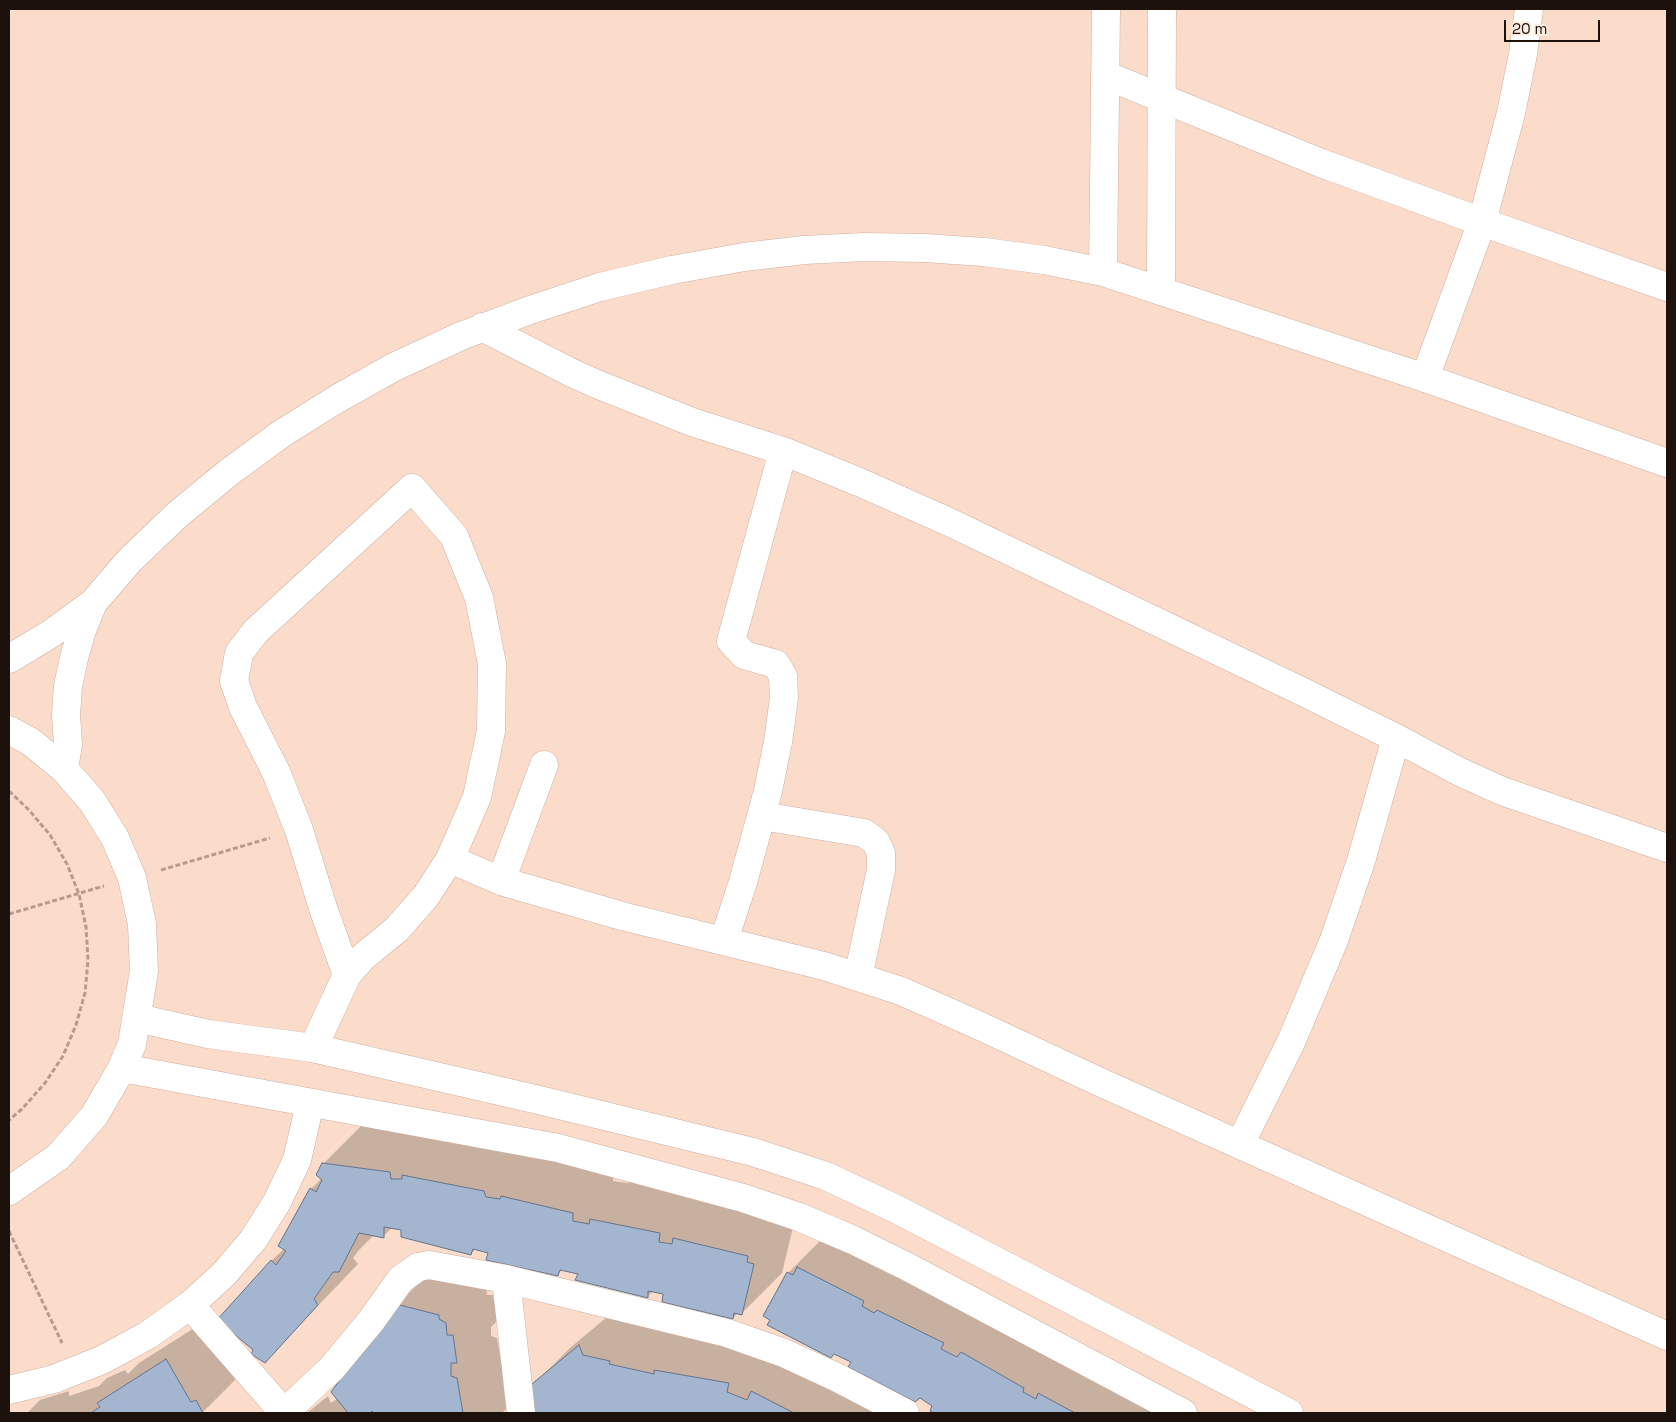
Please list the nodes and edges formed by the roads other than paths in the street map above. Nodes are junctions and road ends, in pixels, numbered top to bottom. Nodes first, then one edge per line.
1 (1106, 9) edge
2 (1162, 9) edge
3 (1529, 9) edge
4 (1105, 75) junction
5 (1162, 99) junction
6 (1482, 222) junction
7 (1103, 272) junction
8 (1667, 287) edge
9 (1161, 291) junction
10 (482, 327) junction
11 (1425, 378) junction
12 (783, 451) junction
13 (1667, 463) edge
14 (93, 603) junction
15 (9, 659) edge
16 (9, 730) edge
17 (1396, 738) junction
18 (544, 765) dead end
19 (64, 769) junction
20 (762, 816) junction
21 (1667, 848) edge
22 (450, 859) junction
23 (501, 881) junction
24 (724, 940) junction
25 (347, 975) junction
26 (858, 977) junction
27 (137, 1018) junction
28 (313, 1048) junction
29 (122, 1068) junction
30 (310, 1103) junction
31 (1240, 1144) junction
32 (9, 1191) edge
33 (506, 1279) junction
34 (190, 1305) junction
35 (1667, 1336) edge
36 (9, 1390) edge
37 (284, 1413) edge
38 (521, 1413) edge
39 (905, 1413) edge
40 (1183, 1413) edge
41 (1289, 1413) edge

1 - 4 street
2 - 5 street
3 - 6 street
4 - 5 street
4 - 7 street
5 - 6 street
5 - 9 street
6 - 8 street
6 - 11 street
7 - 9 street
7 - 10 street
9 - 11 street
10 - 12 street
10 - 14 street
11 - 13 street
12 - 17 street
12 - 20 street
14 - 15 street
14 - 19 street
16 - 19 street
17 - 21 street
17 - 31 street
18 - 23 street
19 - 27 street
20 - 24 street
20 - 26 street
22 - 23 street
22 - 25 street
22 - 25 street
23 - 24 street
24 - 26 street
25 - 28 street
26 - 31 street
27 - 28 street
27 - 29 street
28 - 41 street
29 - 30 street
29 - 32 street
30 - 34 street
30 - 40 street
31 - 35 street
33 - 37 street
33 - 38 street
33 - 39 street
34 - 36 street
34 - 37 street

